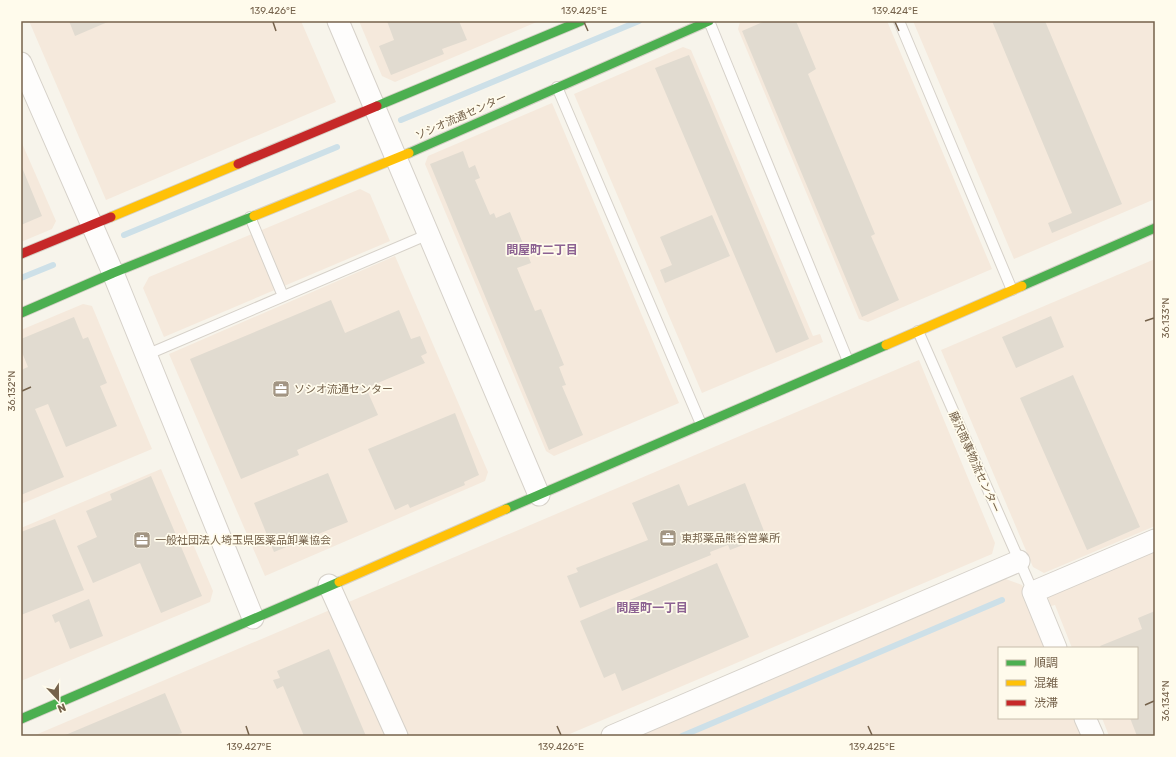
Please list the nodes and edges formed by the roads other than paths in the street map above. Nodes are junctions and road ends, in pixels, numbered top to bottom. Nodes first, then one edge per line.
1 (338, 21) edge
2 (580, 21) edge
3 (709, 21) edge
4 (899, 21) edge
5 (21, 63) edge
6 (557, 87) junction
7 (375, 106) junction
8 (397, 158) junction
9 (250, 217) junction
10 (92, 224) junction
11 (1155, 228) edge
12 (429, 234) junction
13 (21, 254) edge
14 (113, 273) junction
15 (1012, 290) junction
16 (283, 296) junction
17 (21, 313) edge
18 (918, 331) junction
19 (146, 355) junction
20 (848, 361) junction
21 (701, 424) junction
22 (539, 495) junction
23 (1155, 540) edge
24 (1019, 560) junction
25 (329, 585) junction
26 (1033, 592) junction
27 (253, 618) junction
28 (1056, 647) edge
29 (21, 719) edge
30 (1085, 719) edge
31 (397, 736) edge
32 (612, 736) edge
33 (1093, 736) edge

1 - 7 street
2 - 7 street
3 - 6 street, ソシオ流通センター
3 - 20 lane
4 - 15 lane
5 - 10 street
6 - 8 street, ソシオ流通センター
6 - 21 lane
7 - 8 street
7 - 10 street
8 - 9 street, ソシオ流通センター
8 - 12 street
9 - 14 street, ソシオ流通センター
9 - 16 lane
10 - 13 street
10 - 14 street
11 - 15 street
12 - 16 lane
12 - 22 street
14 - 17 street, ソシオ流通センター
14 - 19 street
15 - 18 street
16 - 19 lane
18 - 20 street
18 - 24 lane, 藤沢商事物流センター
19 - 27 street
20 - 21 street
21 - 22 street
22 - 25 street
23 - 26 street
24 - 26 lane, 藤沢商事物流センター
24 - 32 street
25 - 27 street
25 - 31 street
26 - 28 street
27 - 29 street
30 - 33 street

